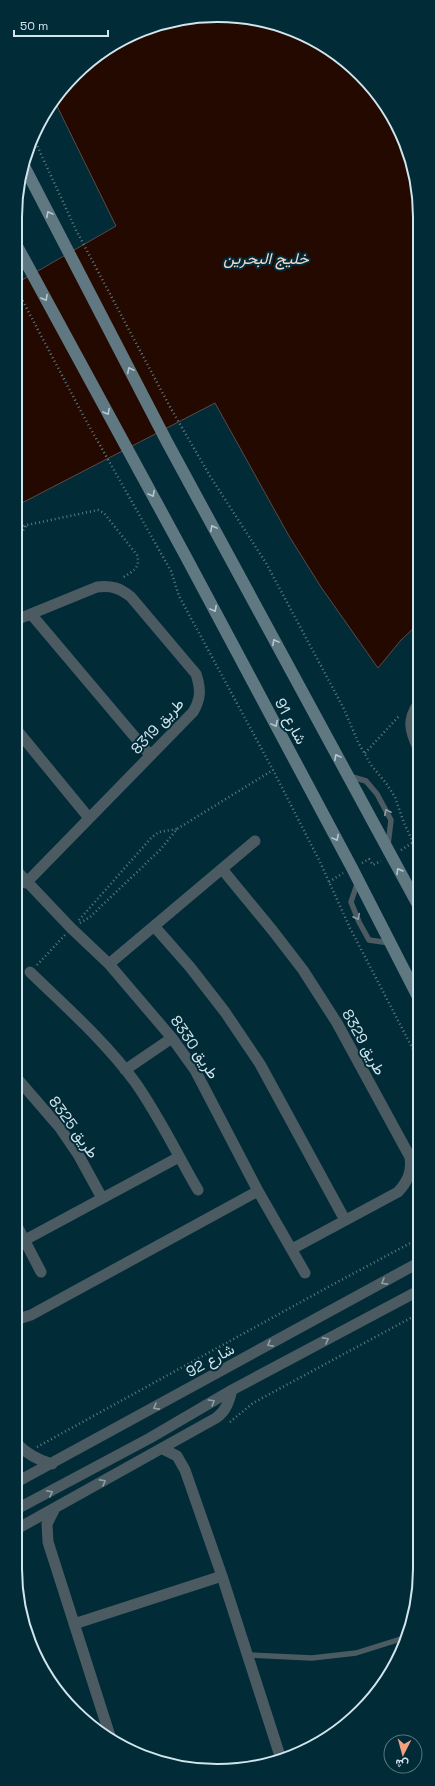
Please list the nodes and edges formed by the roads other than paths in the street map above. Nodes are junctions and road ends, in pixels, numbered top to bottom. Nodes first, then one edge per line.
1 (28, 173) edge
2 (22, 256) edge
3 (31, 614) junction
4 (22, 618) edge
5 (413, 712) edge
6 (22, 736) edge
7 (413, 736) edge
8 (150, 755) junction
9 (347, 775) junction
10 (90, 818) junction
11 (255, 841) dead end
12 (389, 852) junction
13 (222, 869) junction
14 (22, 878) edge
15 (358, 881) junction
16 (26, 883) junction
17 (413, 896) edge
18 (154, 926) junction
19 (390, 943) junction
20 (109, 964) junction
21 (30, 972) road end
22 (413, 988) edge
23 (172, 1038) junction
24 (125, 1070) junction
25 (22, 1085) edge
26 (179, 1157) junction
27 (198, 1190) dead end
28 (258, 1191) junction
29 (102, 1198) junction
30 (345, 1220) junction
31 (22, 1235) edge
32 (25, 1240) junction
33 (292, 1250) junction
34 (413, 1266) edge
35 (41, 1272) dead end
36 (305, 1273) dead end
37 (413, 1294) edge
38 (31, 1314) junction
39 (22, 1317) edge
40 (22, 1322) edge
41 (232, 1390) junction
42 (184, 1437) junction
43 (22, 1449) edge
44 (163, 1449) junction
45 (52, 1464) junction
46 (185, 1470) junction
47 (22, 1479) edge
48 (22, 1506) edge
49 (54, 1509) junction
50 (22, 1526) edge
51 (22, 1528) edge
52 (48, 1542) junction
53 (222, 1576) junction
54 (74, 1624) junction
55 (399, 1639) edge
56 (248, 1655) junction
57 (108, 1731) edge
58 (279, 1754) edge

9 -> 1 street, شارع 91
2 -> 15 street, شارع 91
3 - 4 street
3 - 8 street
3 - 8 street, طريق 8319
5 - 7 street
6 - 10 street
8 - 10 street, طريق 8319
9 - 12 street, شارع 91
12 -> 9 lane
10 - 16 street, طريق 8319
11 - 13 street
17 -> 12 street, شارع 91
13 - 18 street
13 - 30 street, طريق 8329
14 - 16 street, طريق 8330
15 - 19 street, شارع 91
15 -> 19 lane
16 - 20 street, طريق 8330
18 - 20 street
18 - 30 street
19 - 22 street, شارع 91
20 - 23 street, طريق 8330
21 - 24 street
23 - 24 street
23 - 28 street, طريق 8330
24 - 26 street
25 - 29 street, طريق 8325
26 - 27 street
26 - 29 street
28 - 33 street, طريق 8330
28 - 38 street
29 - 32 street
30 - 33 street, طريق 8329
31 - 32 street
32 - 35 street
33 - 36 street, طريق 8330
34 -> 45 street, شارع 92
41 -> 37 street
38 - 39 street
38 - 40 street
41 - 42 street
48 -> 41 street
42 - 44 street
42 - 46 street
43 - 45 street
44 - 46 street
49 -> 44 street
45 - 47 street, شارع 92
46 - 53 street
49 - 50 street
49 - 52 street
51 - 52 street
52 - 54 street
53 - 54 street
53 - 56 street
54 - 57 street
55 - 56 lane
56 - 58 street

